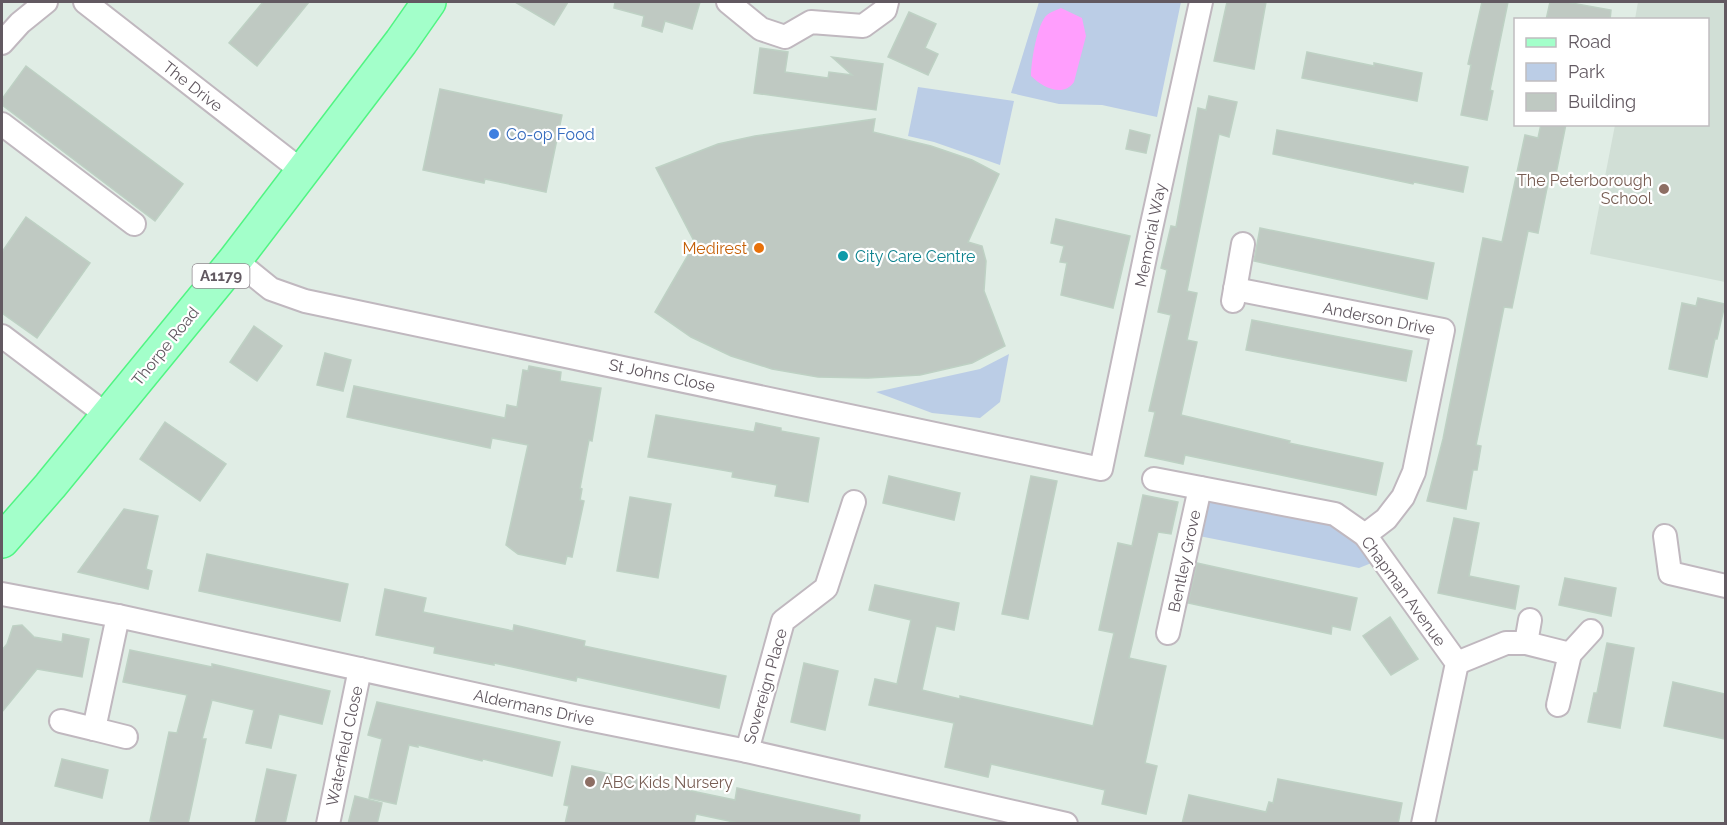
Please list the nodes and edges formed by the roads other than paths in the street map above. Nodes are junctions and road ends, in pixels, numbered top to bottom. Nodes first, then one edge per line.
1 (46, 2) edge
2 (85, 2) edge
3 (429, 2) edge
4 (728, 2) edge
5 (887, 2) edge
6 (1201, 2) edge
7 (812, 12) edge
8 (2, 43) edge
9 (2, 124) edge
10 (302, 171) junction
11 (134, 225) dead end
12 (1243, 244) dead end
13 (235, 260) junction
14 (2, 336) edge
15 (108, 416) junction
16 (1101, 469) joint
17 (1154, 479) dead end
18 (1200, 488) junction
19 (854, 502) dead end
20 (1365, 535) junction
21 (1665, 536) dead end
22 (2, 541) edge
23 (1725, 586) edge
24 (2, 594) edge
25 (118, 616) junction
26 (1530, 620) dead end
27 (1591, 631) dead end
28 (1168, 633) dead end
29 (1526, 643) junction
30 (1570, 654) junction
31 (1456, 663) junction
32 (360, 669) junction
33 (1558, 705) dead end
34 (61, 721) dead end
35 (94, 729) junction
36 (126, 737) dead end
37 (747, 751) junction
38 (328, 824) edge
39 (1066, 824) edge
40 (1423, 824) edge

1 - 8 street
2 - 10 street, The Drive
3 - 10 main road, Thorpe Road / A1179
4 - 7 street
5 - 7 street
6 - 16 street, Memorial Way
9 - 11 street
10 - 13 main road, Thorpe Road / A1179
12 - 20 street, Anderson Drive
13 - 15 main road, Thorpe Road / A1179
13 - 16 street, St Johns Close
14 - 15 street
15 - 22 main road, Thorpe Road / A1179
17 - 18 street, Chapman Avenue
18 - 20 street, Chapman Avenue
18 - 28 street, Bentley Grove
19 - 37 street, Sovereign Place
20 - 31 street, Chapman Avenue
21 - 23 street
24 - 25 street, Aldermans Drive
25 - 32 street, Aldermans Drive
25 - 35 street
26 - 29 street
27 - 30 street
29 - 30 street
29 - 31 street
30 - 33 street
31 - 40 street, Chapman Avenue
32 - 37 street, Aldermans Drive
32 - 38 street, Waterfield Close
34 - 35 street
35 - 36 street
37 - 39 street, Aldermans Drive

